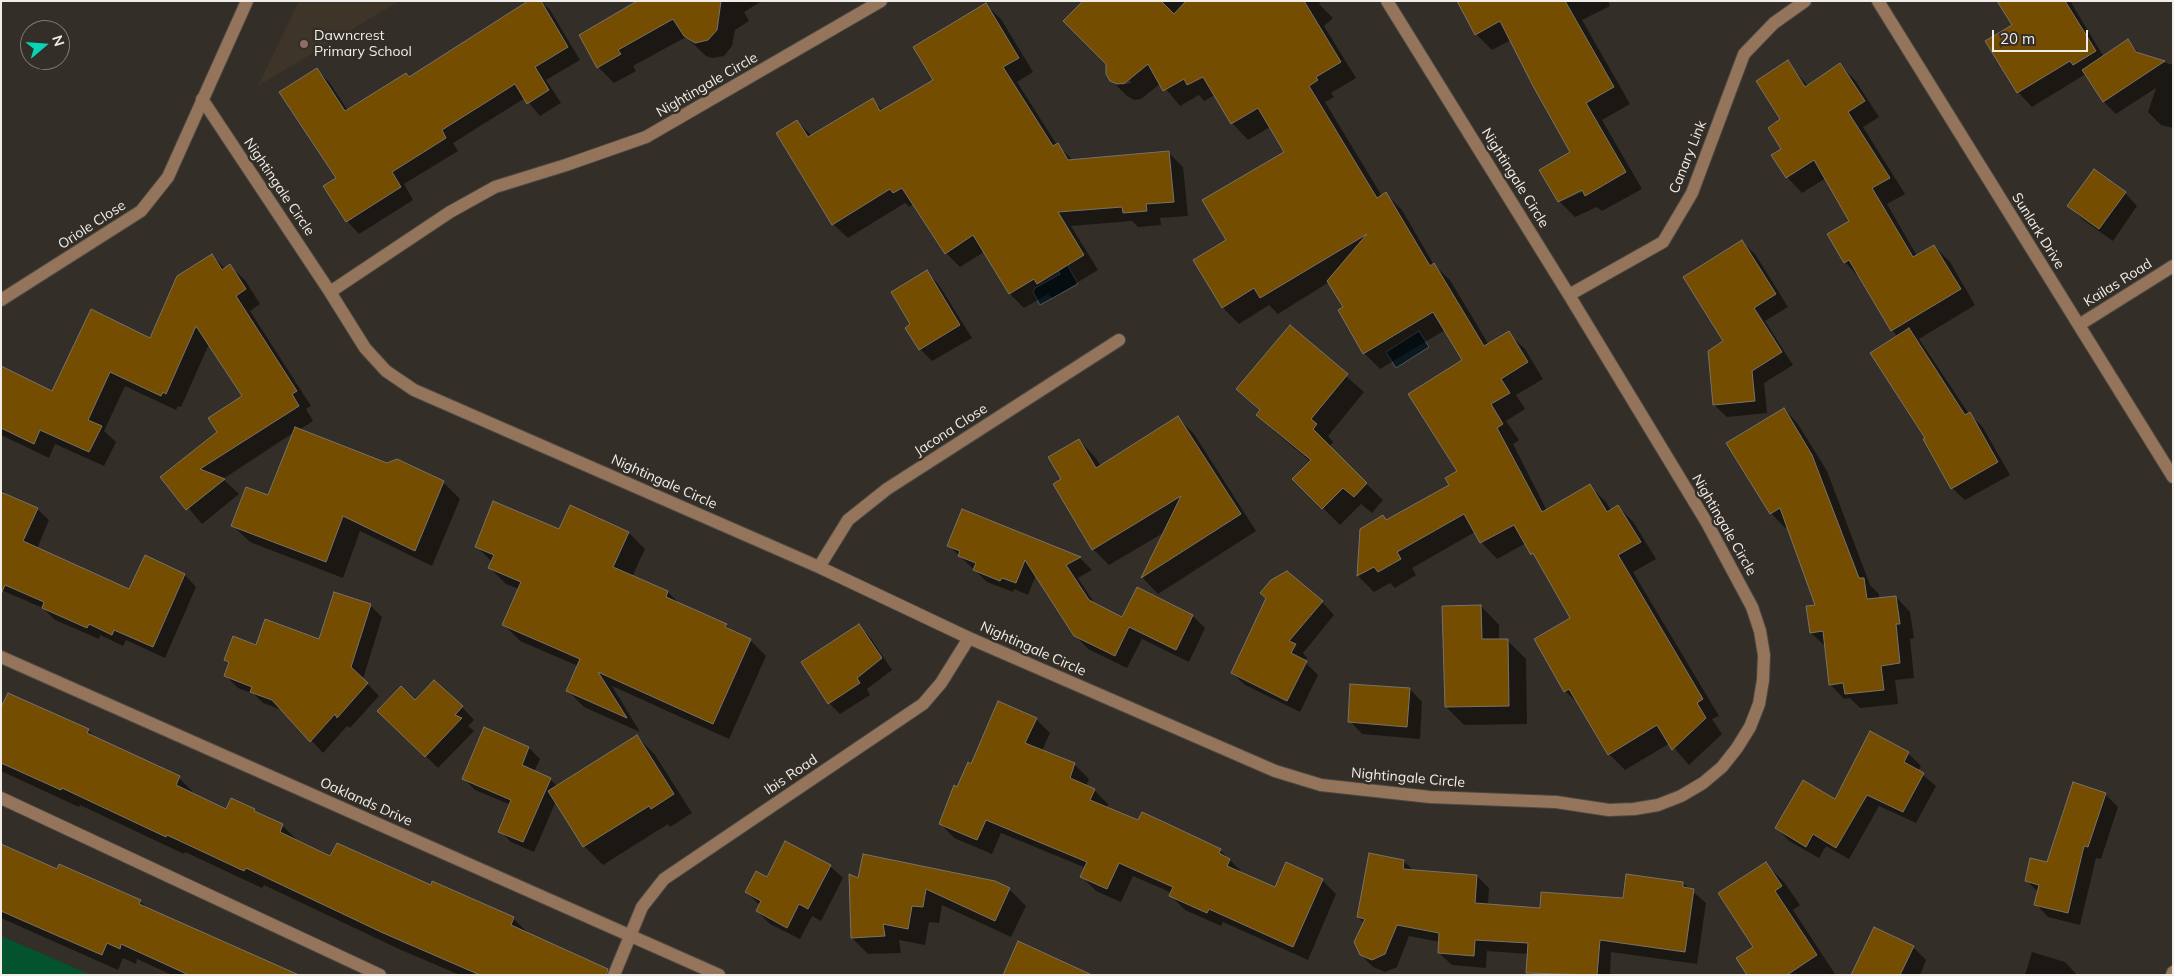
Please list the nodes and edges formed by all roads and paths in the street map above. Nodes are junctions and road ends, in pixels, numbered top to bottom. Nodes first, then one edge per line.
1 (247, 1) edge
2 (881, 1) edge
3 (1387, 1) edge
4 (1805, 1) edge
5 (1878, 1) edge
6 (202, 100) junction
7 (2173, 266) edge
8 (330, 292) junction
9 (1569, 295) junction
10 (1, 300) edge
11 (2079, 325) junction
12 (1119, 340) dead end
13 (2173, 477) edge
14 (819, 567) junction
15 (969, 638) junction
16 (1, 657) edge
17 (1, 798) edge
18 (631, 936) junction
19 (380, 975) edge
20 (614, 975) edge
21 (719, 975) edge

1 - 6 street, Oriole Close
2 - 8 street, Nightingale Circle
3 - 9 street, Nightingale Circle
4 - 9 street, Canary Link
5 - 11 street, Sunlark Drive
6 - 8 street, Nightingale Circle
6 - 10 street, Oriole Close
7 - 11 street, Kailas Road
8 - 14 street, Nightingale Circle
9 - 15 street, Nightingale Circle
11 - 13 street, Sunlark Drive
12 - 14 street, Jacona Close
14 - 15 street, Nightingale Circle
15 - 18 street, Ibis Road
16 - 18 street, Oaklands Drive
17 - 19 street
18 - 20 street, Ibis Road
18 - 21 street, Oaklands Drive

